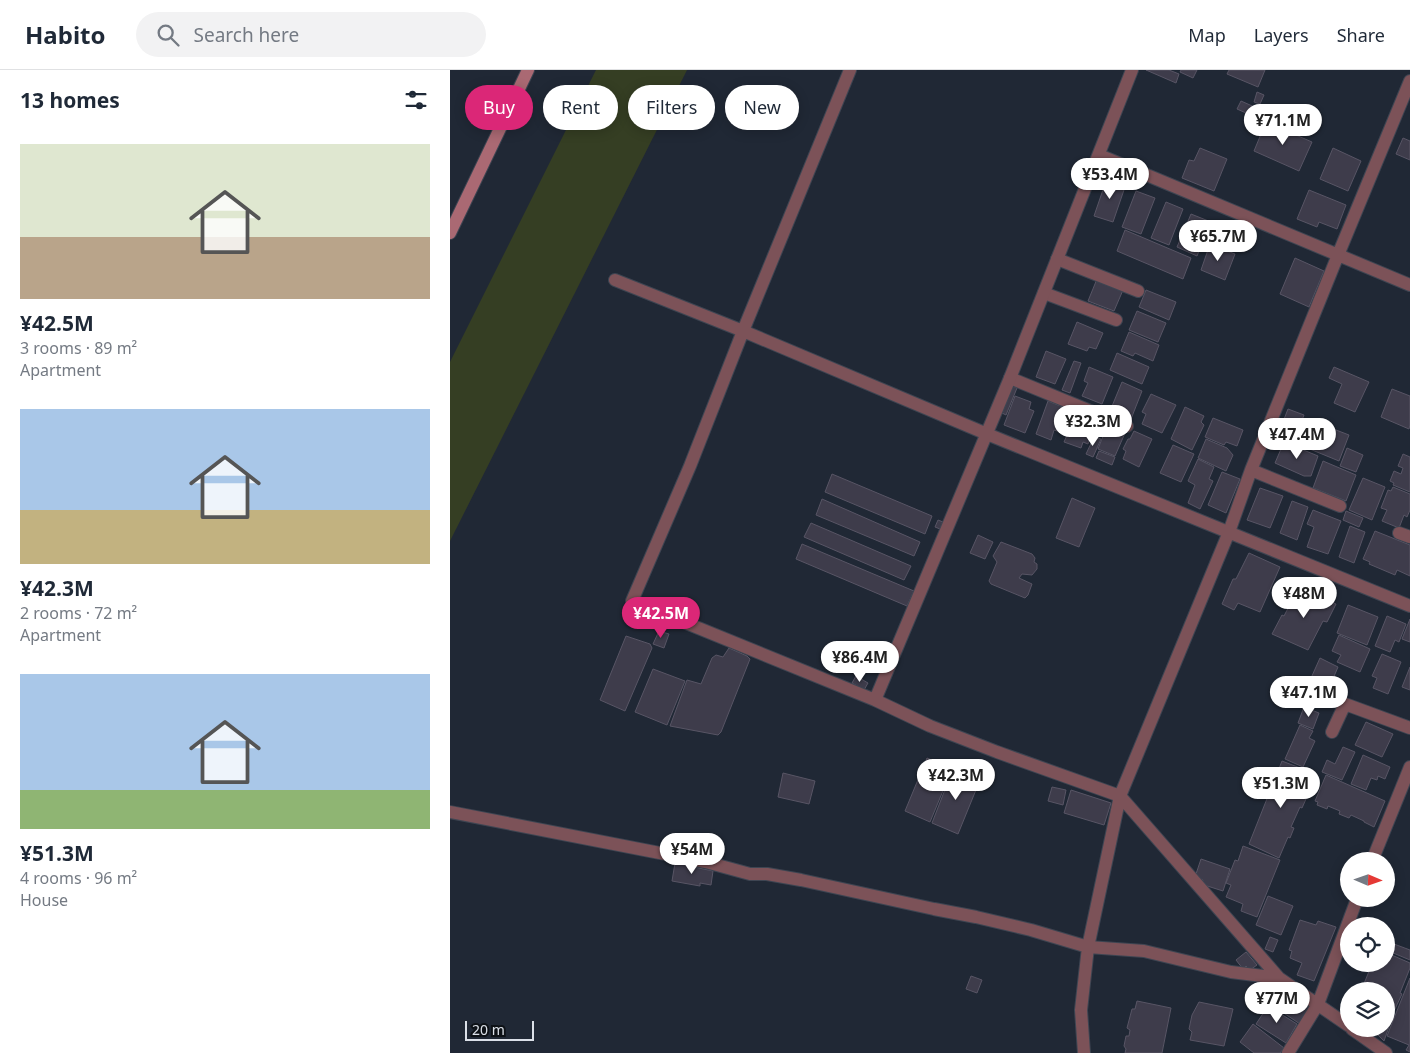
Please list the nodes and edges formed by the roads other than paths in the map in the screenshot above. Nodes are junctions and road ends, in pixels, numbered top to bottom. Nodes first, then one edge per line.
1 (528, 70) edge
2 (850, 70) edge
3 (1132, 70) edge
4 (1410, 81) edge
5 (1099, 155) junction
6 (450, 234) edge
7 (1338, 255) junction
8 (1057, 259) junction
9 (615, 280) dead end
10 (1410, 285) edge
11 (1138, 291) dead end
12 (1044, 293) junction
13 (1116, 320) dead end
14 (743, 331) junction
15 (1010, 378) junction
16 (1127, 426) dead end
17 (987, 434) junction
18 (1251, 470) junction
19 (1340, 506) dead end
20 (1229, 532) junction
21 (1410, 606) edge
22 (874, 700) junction
23 (1410, 728) edge
24 (1332, 732) dead end
25 (1410, 768) edge
26 (1120, 796) junction
27 (450, 812) edge
28 (1376, 852) edge
29 (1354, 908) edge
30 (1088, 948) junction
31 (1279, 978) junction
32 (1318, 1004) junction
33 (1340, 1020) edge
34 (1363, 1037) edge
35 (1084, 1053) edge
36 (1288, 1053) edge
37 (1386, 1053) edge

1 - 6 street
2 - 14 street
3 - 5 street
4 - 7 street
5 - 7 street
5 - 8 street
7 - 10 street
7 - 18 street
8 - 11 street
8 - 12 street
9 - 14 street
12 - 13 street
12 - 15 street
14 - 17 street
14 - 22 street
15 - 16 street
15 - 17 street
17 - 20 street
17 - 22 street
18 - 19 street
18 - 20 street
20 - 21 street
20 - 26 street
22 - 26 street
23 - 24 street
25 - 28 street
26 - 30 street
26 - 31 street
27 - 30 street
29 - 32 street
30 - 31 street
30 - 35 street
31 - 32 street
32 - 33 street
32 - 36 street
34 - 37 street

